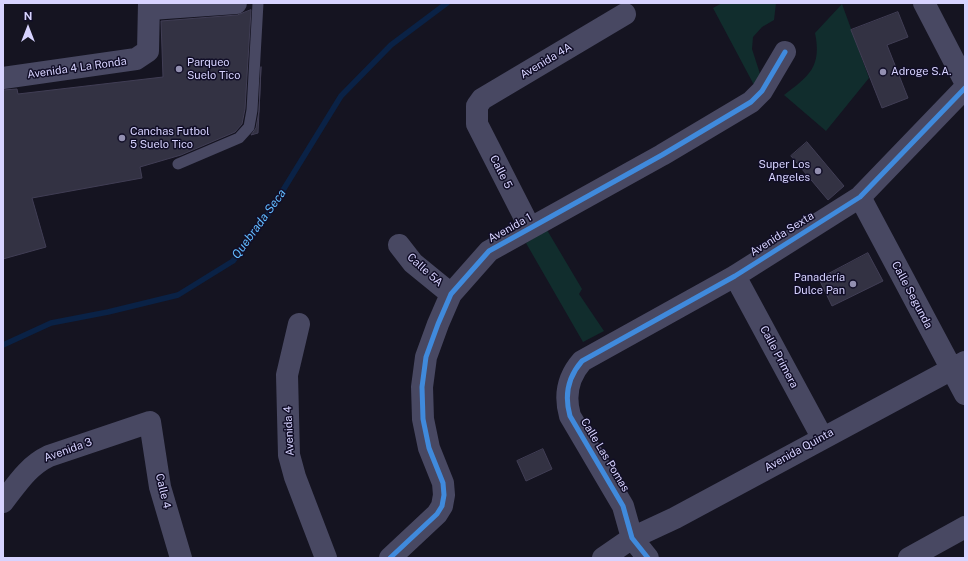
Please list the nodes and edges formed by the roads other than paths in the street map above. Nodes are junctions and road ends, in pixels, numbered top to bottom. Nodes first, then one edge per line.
1 (236, 3) edge
2 (258, 3) edge
3 (924, 3) edge
4 (150, 6) edge
5 (625, 14) dead end
6 (785, 52) dead end
7 (3, 78) edge
8 (965, 82) edge
9 (965, 88) edge
10 (476, 116) joint
11 (178, 164) dead end
12 (860, 197) junction
13 (530, 228) junction
14 (399, 246) dead end
15 (735, 276) junction
16 (451, 294) junction
17 (299, 324) dead end
18 (582, 361) joint
19 (958, 365) edge
20 (965, 394) edge
21 (150, 422) joint
22 (822, 437) junction
23 (3, 502) edge
24 (965, 527) edge
25 (632, 538) junction
26 (181, 558) edge
27 (326, 558) edge
28 (390, 558) edge
29 (602, 558) edge
30 (648, 558) edge
31 (909, 558) edge

1 - 4 street
2 - 11 lane
3 - 8 street
4 - 7 street, Avenida 4 La Ronda
5 - 10 street, Avenida 4A
6 - 13 street, Avenida 1
9 - 12 street, Avenida Sexta
10 - 13 street, Calle 5
12 - 15 street, Avenida Sexta
12 - 19 street, Calle Segunda
13 - 16 street, Avenida 1
14 - 16 street, Calle 5A
15 - 18 street, Avenida Sexta
15 - 22 street, Calle Primera
16 - 28 street, Avenida 1
17 - 27 street, Avenida 4
18 - 25 street, Calle Las Pomas
19 - 20 street, Calle Segunda
19 - 22 street, Avenida Quinta
21 - 23 street, Avenida 3
21 - 26 street, Calle 4
22 - 25 street, Avenida Quinta
24 - 31 street
25 - 29 street, Avenida Quinta
25 - 30 street, Calle Las Pomas

